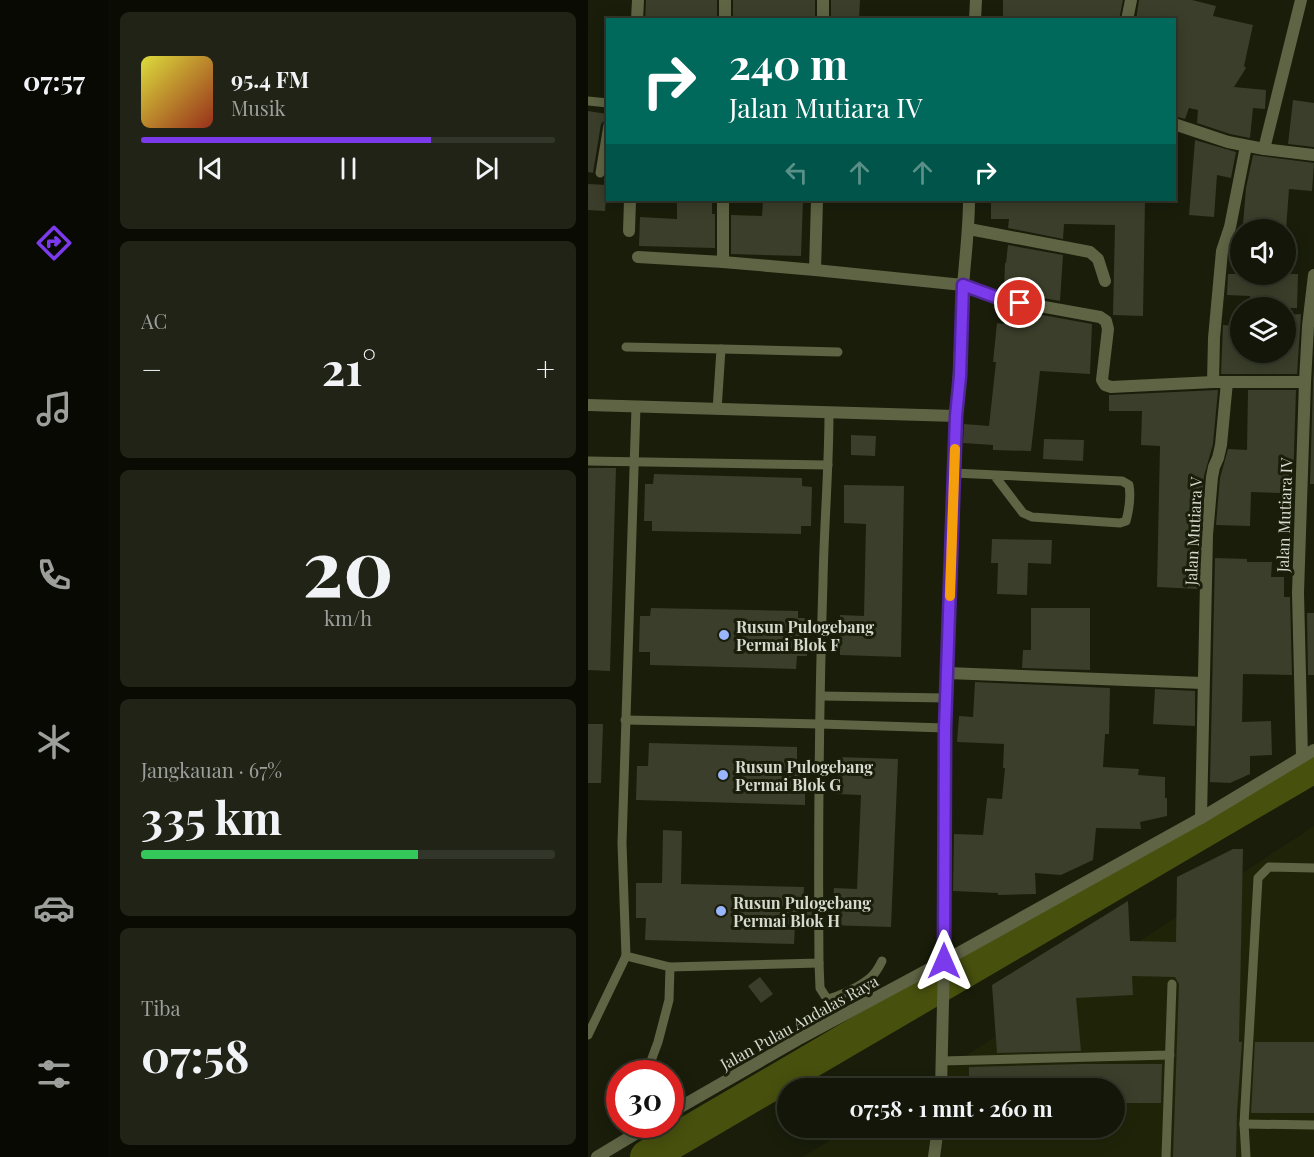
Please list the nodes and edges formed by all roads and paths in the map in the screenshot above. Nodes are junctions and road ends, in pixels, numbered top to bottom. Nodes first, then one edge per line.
1 (638, 0) edge
2 (725, 0) edge
3 (824, 0) edge
4 (976, 0) edge
5 (1131, 0) edge
6 (1303, 0) edge
7 (1314, 4) edge
8 (637, 18) edge
9 (725, 18) edge
10 (823, 18) edge
11 (975, 18) edge
12 (1127, 18) edge
13 (588, 101) edge
14 (606, 103) edge
15 (1176, 125) edge
16 (606, 137) edge
17 (1246, 146) junction
18 (1264, 149) junction
19 (1314, 154) edge
20 (600, 173) dead end
21 (630, 201) edge
22 (723, 201) edge
23 (817, 201) edge
24 (969, 201) edge
25 (969, 230) junction
26 (629, 231) dead end
27 (638, 257) dead end
28 (723, 262) junction
29 (815, 270) junction
30 (1314, 275) edge
31 (1105, 281) dead end
32 (963, 285) junction
33 (1312, 309) edge
34 (626, 347) dead end
35 (721, 349) junction
36 (838, 352) dead end
37 (1213, 382) junction
38 (1227, 382) junction
39 (1305, 382) junction
40 (588, 405) edge
41 (636, 407) junction
42 (717, 410) junction
43 (829, 413) junction
44 (956, 416) junction
45 (588, 461) edge
46 (633, 463) junction
47 (828, 465) junction
48 (954, 473) junction
49 (994, 475) junction
50 (947, 673) junction
51 (1203, 683) junction
52 (821, 696) junction
53 (946, 698) junction
54 (625, 720) junction
55 (820, 724) junction
56 (945, 728) junction
57 (1314, 750) edge
58 (1302, 757) junction
59 (1201, 818) junction
60 (1314, 868) edge
61 (626, 956) junction
62 (882, 961) dead end
63 (819, 963) junction
64 (944, 966) junction
65 (670, 967) junction
66 (1172, 984) dead end
67 (588, 1035) edge
68 (1170, 1055) junction
69 (651, 1060) edge
70 (942, 1061) junction
71 (941, 1078) edge
72 (684, 1105) edge
73 (1244, 1124) junction
74 (1314, 1125) edge
75 (628, 1138) edge
76 (937, 1138) edge
77 (597, 1157) edge
78 (934, 1157) edge
79 (1166, 1157) edge
80 (1246, 1157) edge

1 - 8 street
2 - 9 street
3 - 10 street
4 - 11 street
5 - 12 street
6 - 7 street
6 - 18 street
13 - 14 lane
15 - 17 street
16 - 20 lane
17 - 18 street
17 - 37 street
18 - 19 street
21 - 26 street
22 - 28 street
23 - 29 street
24 - 25 street
25 - 31 street
25 - 32 street
27 - 28 street
28 - 29 street
29 - 32 street
30 - 33 street, Jalan Mutiara IV
32 - 37 street
32 - 44 street
33 - 39 street, Jalan Mutiara IV
34 - 35 lane
35 - 36 lane
35 - 42 lane
37 - 38 street
38 - 39 street
38 - 51 street, Jalan Mutiara V
39 - 58 street, Jalan Mutiara IV
40 - 41 street
41 - 42 street
41 - 46 lane
42 - 43 street
43 - 44 street
43 - 47 lane
44 - 48 street
45 - 46 lane
46 - 47 lane
46 - 54 lane
47 - 52 lane
48 - 49 lane
48 - 50 street
49 - 49 lane
50 - 51 street
50 - 53 street
51 - 59 street, Jalan Mutiara V
52 - 53 lane
52 - 55 lane
53 - 56 street
54 - 55 lane
54 - 61 lane
55 - 56 lane
55 - 63 lane
56 - 64 street
57 - 58 street, Jalan Pulau Andalas Raya
58 - 59 street, Jalan Pulau Andalas Raya
59 - 64 street, Jalan Pulau Andalas Raya
60 - 73 lane
61 - 65 lane
61 - 67 lane
62 - 63 lane
63 - 65 lane
64 - 70 street
64 - 72 street, Jalan Pulau Andalas Raya
65 - 69 lane
66 - 68 lane
68 - 70 lane
68 - 79 lane
70 - 71 street
73 - 74 lane
73 - 80 lane
75 - 77 street
76 - 78 street

